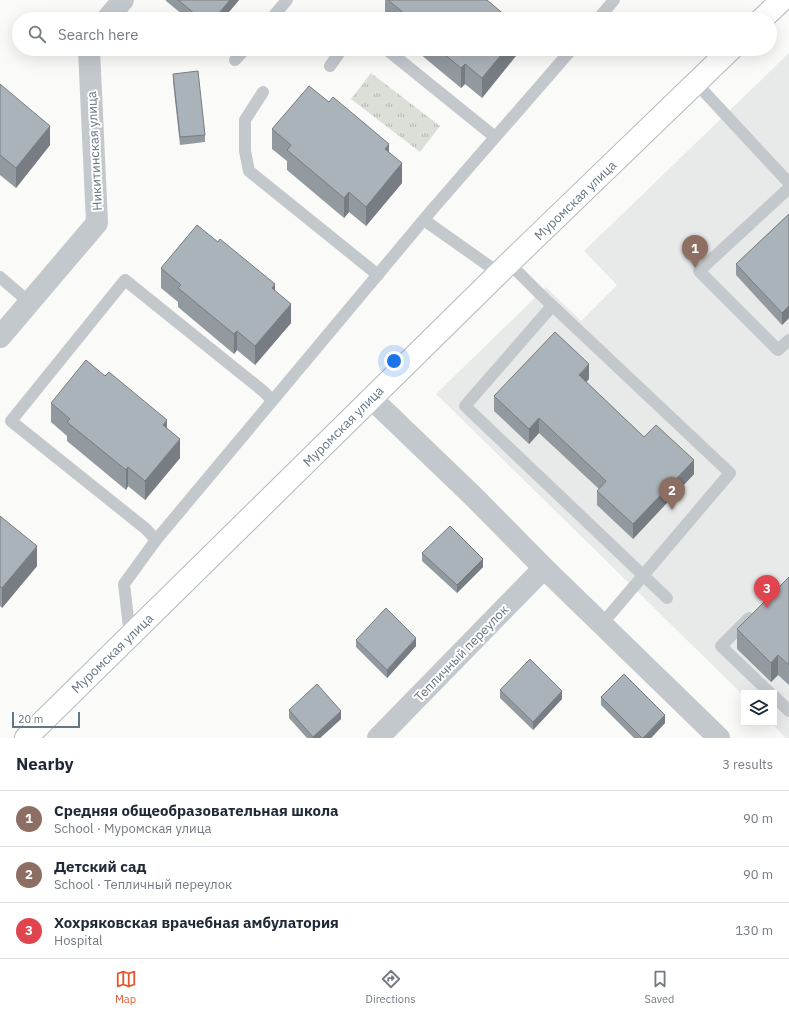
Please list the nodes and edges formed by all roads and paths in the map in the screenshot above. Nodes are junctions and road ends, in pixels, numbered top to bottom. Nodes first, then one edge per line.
1 (123, 0) edge
2 (287, 0) edge
3 (614, 0) edge
4 (782, 0) edge
5 (113, 12) edge
6 (277, 12) edge
7 (604, 12) edge
8 (769, 12) edge
9 (89, 56) edge
10 (239, 56) edge
11 (337, 56) edge
12 (395, 56) edge
13 (566, 56) edge
14 (724, 56) edge
15 (235, 60) dead end
16 (330, 66) dead end
17 (696, 83) junction
18 (263, 92) dead end
19 (495, 137) junction
20 (789, 183) edge
21 (789, 188) edge
22 (424, 220) junction
23 (504, 268) junction
24 (378, 275) junction
25 (0, 277) edge
26 (29, 302) junction
27 (552, 306) junction
28 (0, 337) edge
29 (789, 340) edge
30 (371, 398) junction
31 (272, 400) junction
32 (156, 540) junction
33 (544, 568) junction
34 (643, 575) junction
35 (667, 598) dead end
36 (755, 612) edge
37 (602, 624) junction
38 (130, 636) junction
39 (767, 690) edge
40 (777, 699) edge
41 (789, 711) edge
42 (26, 738) edge
43 (378, 738) edge
44 (719, 738) edge

1 - 5 street
2 - 6 lane
3 - 7 lane
4 - 8 street
9 - 26 street, Никитинская улица
10 - 15 lane
11 - 16 lane
12 - 19 lane
13 - 19 lane
14 - 17 street, Муромская улица
17 - 20 lane
17 - 23 street, Муромская улица
18 - 24 lane
19 - 22 lane
21 - 29 lane
22 - 23 lane
22 - 24 lane
23 - 27 lane
23 - 30 street, Муромская улица
24 - 31 lane
25 - 26 lane
26 - 28 street, Никитинская улица
27 - 34 lane
27 - 34 lane
30 - 33 street
30 - 38 street, Муромская улица
31 - 32 lane
31 - 32 lane
32 - 38 lane
33 - 37 street
33 - 43 street, Тепличный переулок
34 - 35 lane
34 - 37 lane
36 - 39 lane
37 - 44 street
38 - 42 street, Муромская улица
40 - 41 lane

